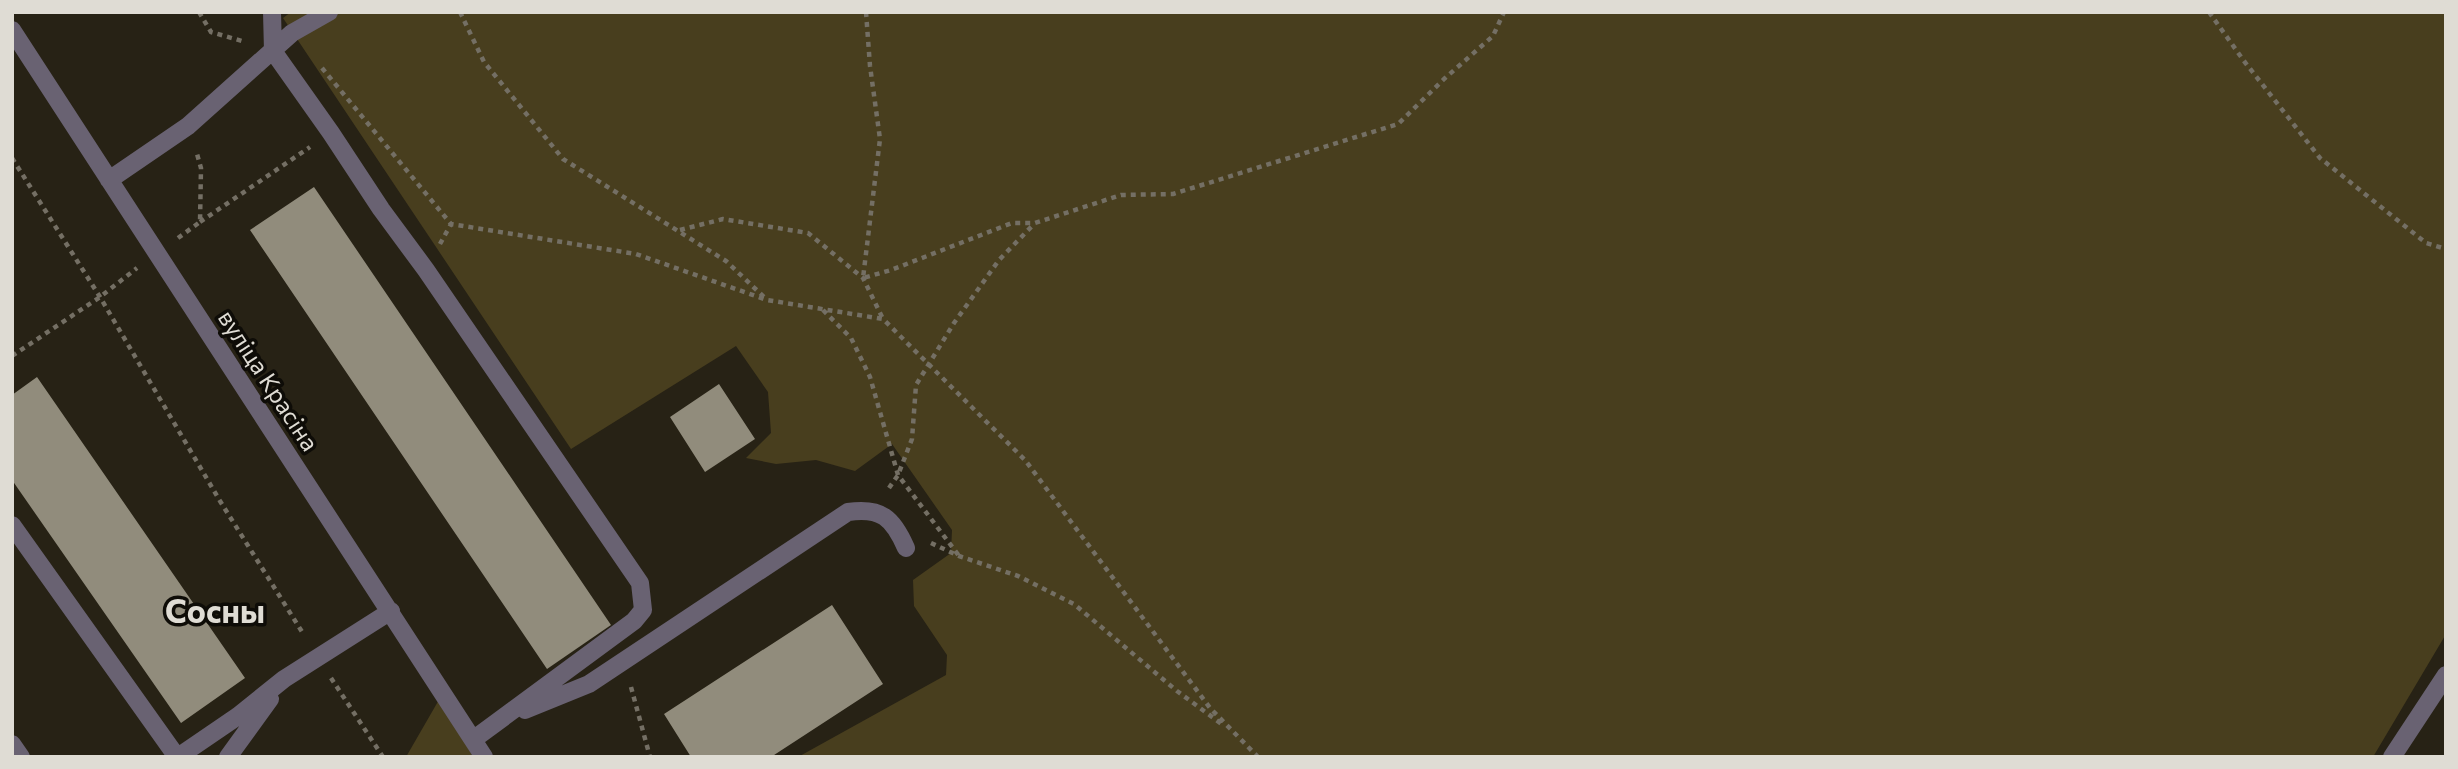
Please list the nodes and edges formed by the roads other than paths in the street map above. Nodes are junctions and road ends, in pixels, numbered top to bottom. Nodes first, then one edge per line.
1 (271, 12) edge
2 (329, 12) edge
3 (12, 30) edge
4 (273, 51) junction
5 (109, 180) junction
6 (12, 525) edge
7 (906, 548) dead end
8 (391, 611) junction
9 (2445, 678) edge
10 (284, 679) junction
11 (502, 720) junction
12 (474, 739) junction
13 (12, 744) edge
14 (21, 757) edge
15 (178, 757) edge
16 (228, 757) edge
17 (484, 757) edge
18 (2392, 757) edge

1 - 4 street
2 - 4 street
3 - 5 street, вуліца Красіна
4 - 5 street
4 - 11 street
5 - 8 street, вуліца Красіна
6 - 15 street
7 - 11 street
8 - 10 street
8 - 12 street, вуліца Красіна
9 - 18 street
10 - 15 street
10 - 16 street
11 - 12 street
12 - 17 street, вуліца Красіна
13 - 14 street

